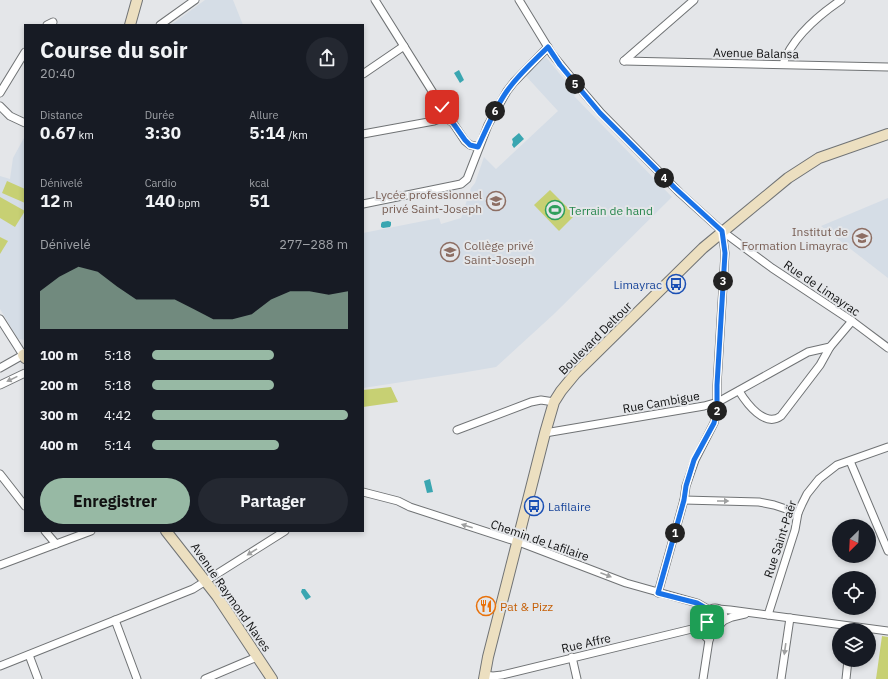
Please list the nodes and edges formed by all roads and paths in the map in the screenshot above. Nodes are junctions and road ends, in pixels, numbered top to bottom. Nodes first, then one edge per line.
1 (137, 0) edge
2 (195, 0) edge
3 (375, 0) edge
4 (519, 0) edge
5 (694, 0) edge
6 (840, 0) edge
7 (130, 24) edge
8 (161, 24) edge
9 (404, 46) junction
10 (548, 47) junction
11 (24, 54) edge
12 (783, 64) junction
13 (888, 67) edge
14 (364, 73) edge
15 (0, 93) edge
16 (0, 106) edge
17 (444, 117) junction
18 (24, 123) edge
19 (364, 134) edge
20 (888, 134) edge
21 (478, 147) junction
22 (364, 204) edge
23 (722, 231) junction
24 (0, 319) edge
25 (852, 322) junction
26 (830, 347) junction
27 (888, 348) edge
28 (24, 356) edge
29 (0, 368) edge
30 (24, 373) edge
31 (0, 385) edge
32 (739, 391) junction
33 (554, 402) junction
34 (718, 402) junction
35 (457, 430) dead end
36 (545, 433) junction
37 (888, 446) edge
38 (850, 461) junction
39 (0, 474) edge
40 (364, 492) edge
41 (684, 500) junction
42 (24, 505) edge
43 (798, 513) junction
44 (46, 532) edge
45 (88, 532) edge
46 (167, 532) edge
47 (283, 532) edge
48 (517, 541) junction
49 (56, 544) junction
50 (888, 551) edge
51 (0, 565) edge
52 (205, 581) junction
53 (658, 593) junction
54 (718, 609) junction
55 (709, 610) junction
56 (749, 613) junction
57 (768, 615) junction
58 (790, 618) junction
59 (115, 620) junction
60 (723, 621) junction
61 (707, 622) junction
62 (832, 625) edge
63 (715, 626) junction
64 (693, 629) junction
65 (876, 630) edge
66 (888, 631) edge
67 (709, 640) junction
68 (29, 655) junction
69 (257, 657) junction
70 (572, 657) junction
71 (0, 666) edge
72 (847, 667) edge
73 (484, 677) edge
74 (38, 679) edge
75 (137, 679) edge
76 (205, 679) edge
77 (272, 679) edge
78 (577, 679) edge
79 (703, 679) edge
80 (781, 679) edge
81 (846, 679) edge

1 - 7 street
2 - 8 street
3 - 9 street
4 - 10 street, Rue de Limayrac
5 - 12 street, Avenue Balansa
6 - 12 street
9 - 14 street
9 - 17 street
10 - 21 street
10 - 23 street, Rue de Limayrac
11 - 15 street
12 - 13 street, Avenue Balansa
16 - 18 street
17 - 19 street
17 - 21 street
20 - 23 street, Boulevard Deltour
21 - 22 street
23 - 25 street, Rue de Limayrac
23 - 33 street, Boulevard Deltour
23 - 34 street
24 - 28 street
25 - 26 street
25 - 27 street, Rue de Limayrac
26 - 32 street, Rue Cambigue
26 - 32 street
28 - 29 street
30 -> 31 street
32 - 34 street, Rue Cambigue
33 - 35 street
33 - 36 street, Boulevard Deltour
34 - 36 street, Rue Cambigue
34 - 41 street
36 - 48 street, Boulevard Deltour
37 - 38 street, Rue Saint-Paër
38 - 43 street, Rue Saint-Paër
38 - 50 street
39 - 42 street
48 -> 40 street, Chemin de Lafilaire
41 -> 43 street
41 - 53 street
43 - 57 street, Rue Saint-Paër
44 - 49 street
45 - 49 street
46 - 52 street, Avenue Raymond Naves
47 -> 52 street
48 -> 53 street, Chemin de Lafilaire
48 - 73 street, Boulevard Deltour
49 - 51 street
52 - 59 street
52 - 69 street, Avenue Raymond Naves
53 - 55 street, Chemin de Lafilaire
54 - 55 street
54 - 56 street
54 - 60 street
55 - 61 street
56 - 57 street
56 - 60 street
57 - 58 street
58 - 62 street
58 -> 80 street
59 - 68 street
59 - 75 street
60 - 63 street
61 - 63 street
61 - 64 street, Rue Affre
63 - 67 street
64 - 67 street
64 - 70 street, Rue Affre
65 - 66 street
67 - 79 street
68 - 71 street
68 - 74 street
69 - 76 street
69 - 77 street, Avenue Raymond Naves
70 - 73 street, Rue Affre
70 - 78 street
72 - 81 street

